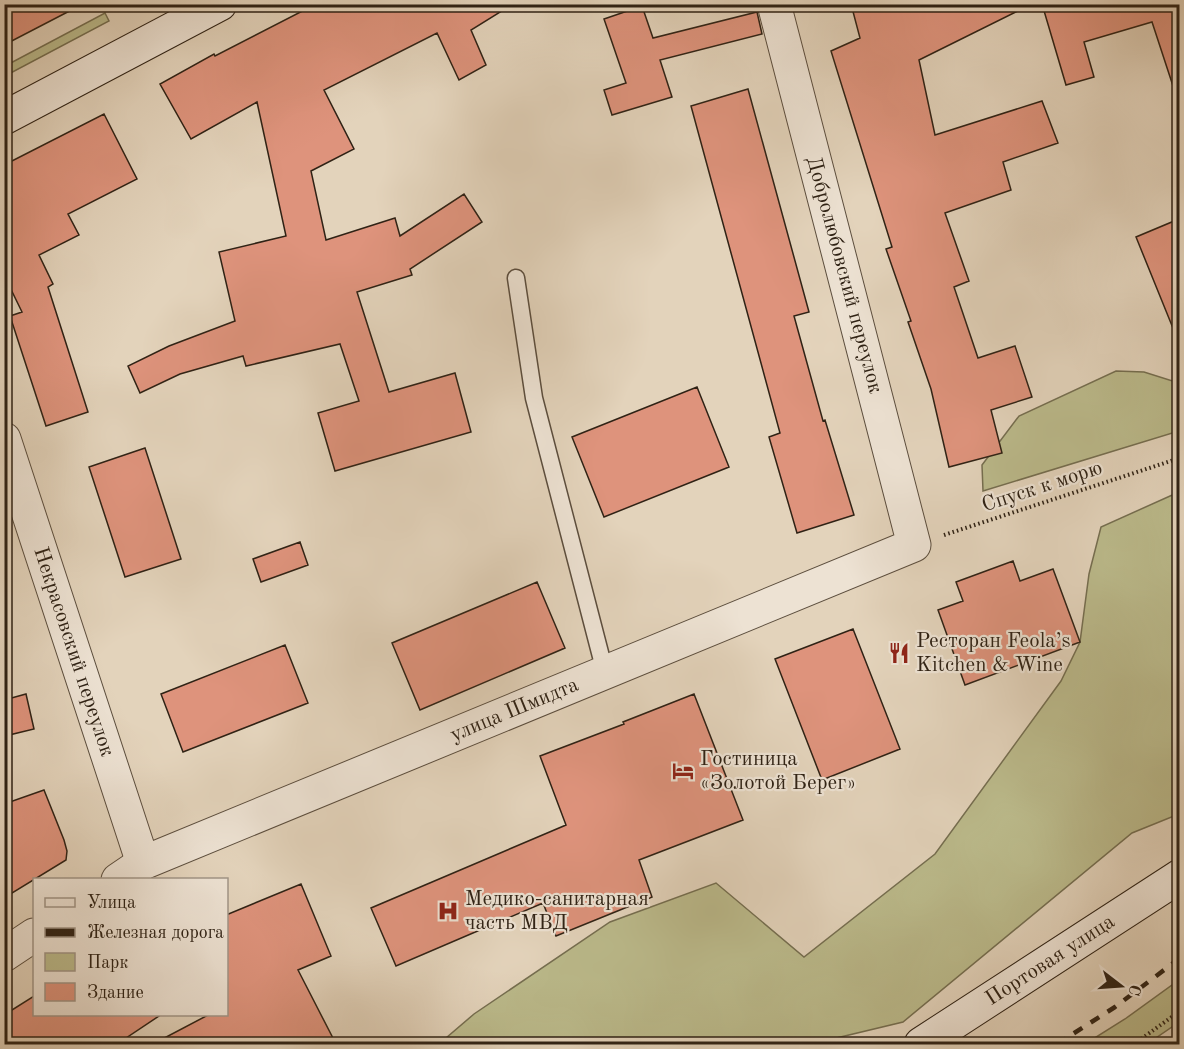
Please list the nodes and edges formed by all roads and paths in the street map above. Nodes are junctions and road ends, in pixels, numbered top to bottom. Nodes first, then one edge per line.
1 (220, 4) edge
2 (774, 4) edge
3 (4, 118) edge
4 (516, 278) dead end
5 (4, 439) edge
6 (1179, 458) edge
7 (914, 545) junction
8 (605, 672) junction
9 (131, 871) edge
10 (1179, 876) edge
11 (33, 936) edge
12 (4, 955) edge
13 (1179, 1011) edge
14 (921, 1044) edge
15 (1134, 1044) edge

1 - 3 street
2 - 7 street, Добролюбовский переулок
4 - 8 lane
5 - 9 street, Некрасовский переулок
6 - 7 path, Спуск к морю
7 - 8 street, улица Шмидта
8 - 9 street, улица Шмидта
10 - 14 street, Портовая улица
11 - 12 street
13 - 15 path

